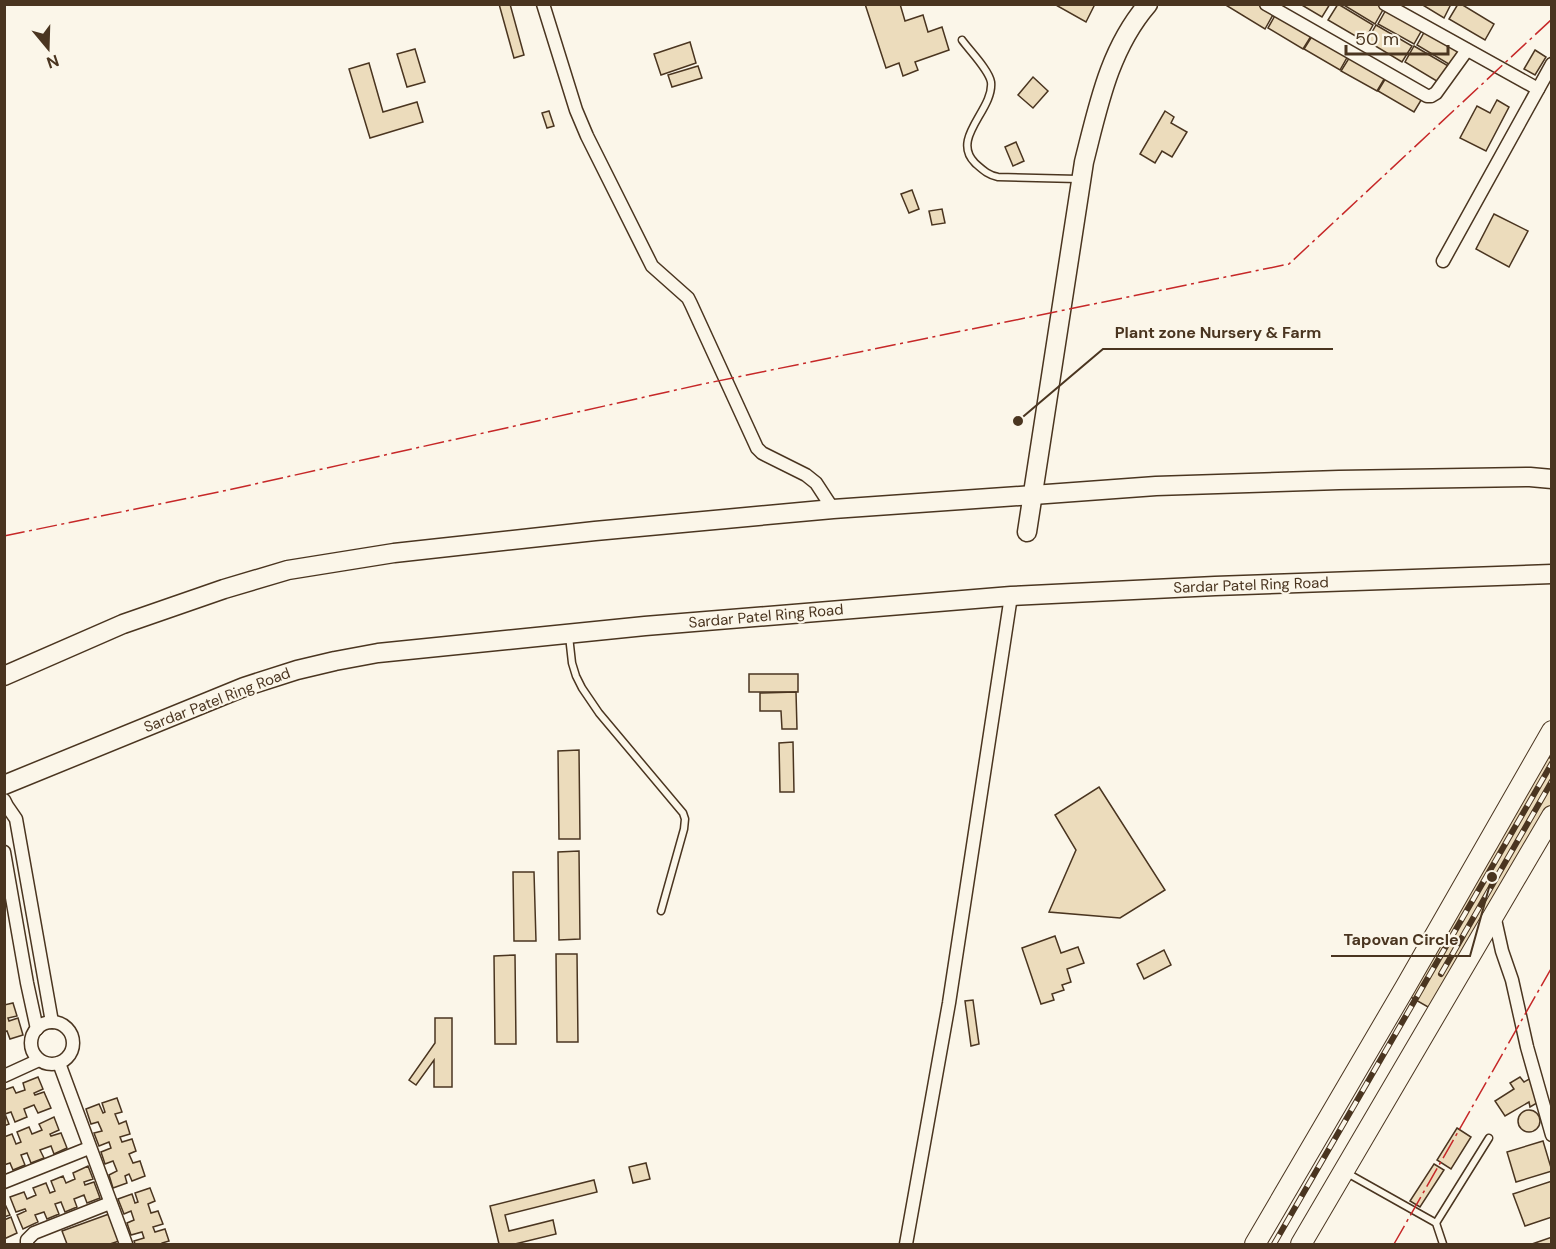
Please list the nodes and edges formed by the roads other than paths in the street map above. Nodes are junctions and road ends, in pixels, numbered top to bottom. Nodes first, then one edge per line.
1 (543, 4) edge
2 (1148, 4) edge
3 (1266, 4) edge
4 (1385, 4) edge
5 (962, 40) dead end
6 (1467, 50) junction
7 (1551, 64) edge
8 (1538, 89) junction
9 (1082, 179) junction
10 (1443, 261) dead end
11 (1551, 479) edge
12 (1033, 495) junction
13 (833, 509) junction
14 (1027, 532) dead end
15 (1551, 574) edge
16 (1011, 596) junction
17 (569, 634) junction
18 (4, 676) edge
19 (1551, 731) edge
20 (4, 785) edge
21 (5, 805) edge
22 (1551, 816) edge
23 (4, 852) edge
24 (661, 911) dead end
25 (1493, 914) junction
26 (52, 1022) junction
27 (37, 1029) junction
28 (39, 1060) junction
29 (58, 1064) junction
30 (4, 1076) edge
31 (1551, 1135) edge
32 (1488, 1138) dead end
33 (89, 1148) junction
34 (1344, 1171) junction
35 (4, 1182) edge
36 (110, 1203) junction
37 (1436, 1223) junction
38 (27, 1245) edge
39 (126, 1245) edge
40 (906, 1245) edge
41 (1255, 1245) edge
42 (1301, 1245) edge
43 (1443, 1245) edge

1 - 13 street
2 - 9 street
3 - 6 street
4 - 6 street
5 - 9 lane
6 - 8 street
7 - 8 street
8 - 10 street
9 - 12 street
11 - 12 street
12 - 13 street
12 - 14 street
13 - 18 street
15 - 16 street, Sardar Patel Ring Road
16 - 17 street, Sardar Patel Ring Road
16 - 40 street
17 - 20 street, Sardar Patel Ring Road
17 - 24 lane
19 - 41 main road
21 - 26 street
22 - 25 main road
23 - 27 street
25 - 31 street
25 - 34 main road
26 - 27 street
26 - 29 street
27 - 28 street
28 - 29 street
28 - 30 street
29 - 33 street
32 - 37 lane
33 - 35 street
33 - 36 street
34 - 37 lane
34 - 42 main road
36 - 38 street
36 - 39 street
37 - 43 lane

